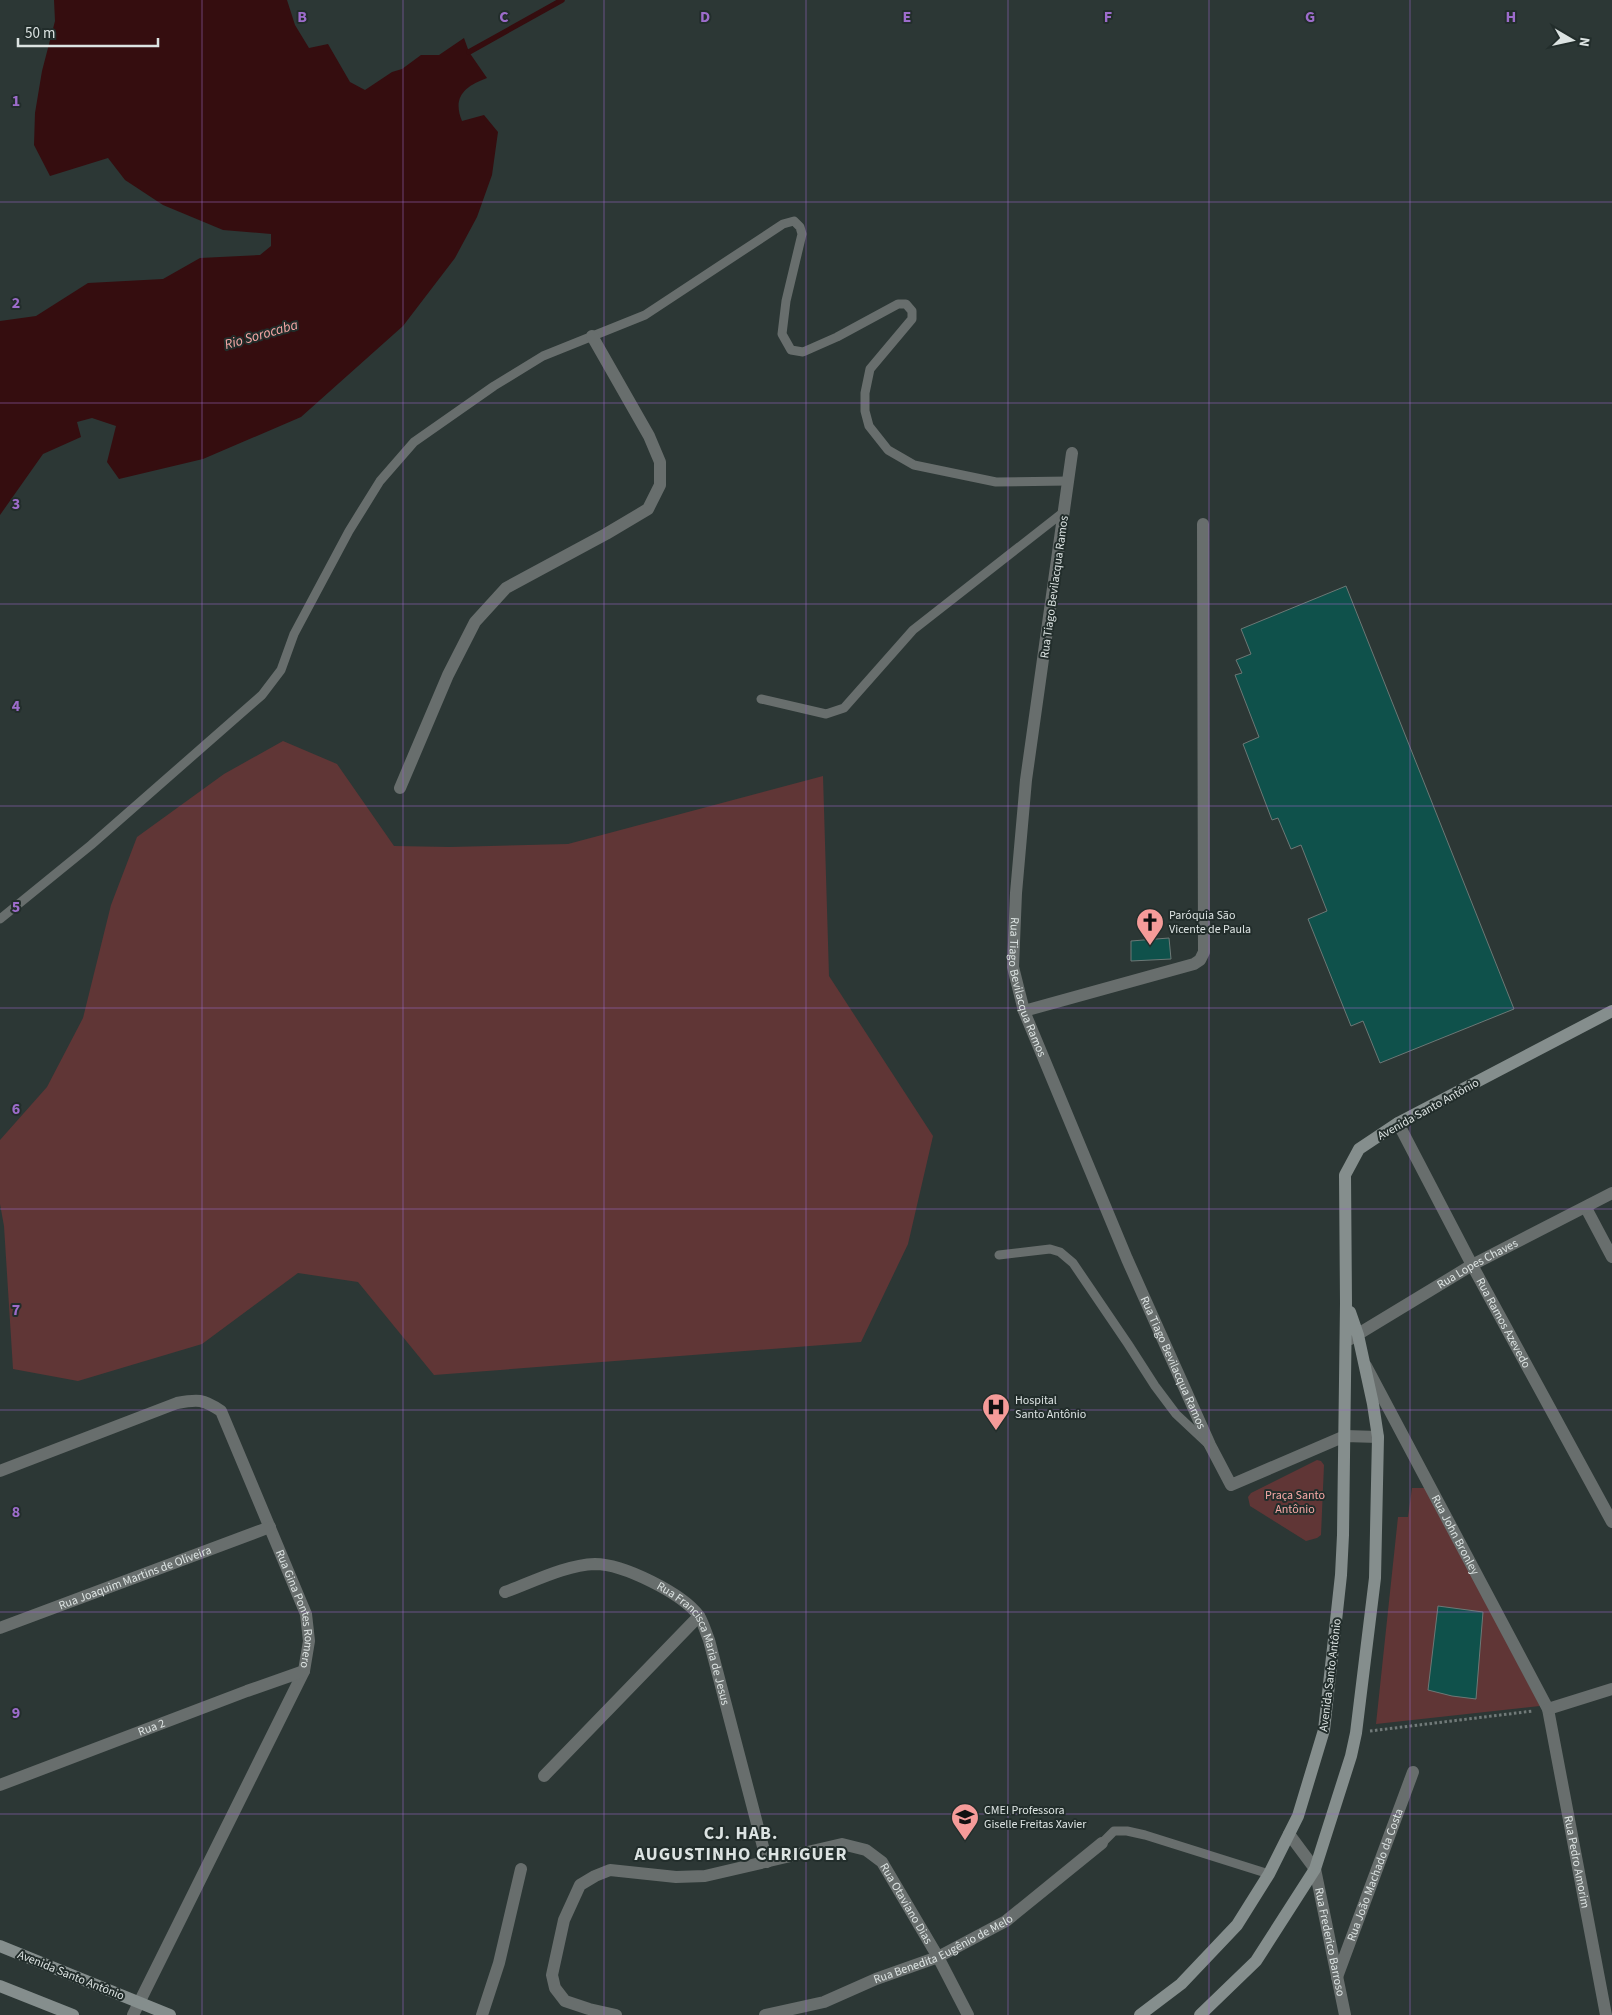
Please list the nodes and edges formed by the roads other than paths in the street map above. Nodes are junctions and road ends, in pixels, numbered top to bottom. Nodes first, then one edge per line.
1 (592, 336) junction
2 (1072, 453) dead end
3 (1069, 481) junction
4 (1065, 511) junction
5 (1203, 524) dead end
6 (761, 698) dead end
7 (400, 788) dead end
8 (0, 919) edge
9 (1024, 1011) junction
10 (1612, 1011) edge
11 (1398, 1123) junction
12 (1612, 1193) edge
13 (1586, 1208) junction
14 (998, 1255) dead end
15 (1612, 1256) edge
16 (1472, 1265) junction
17 (1346, 1303) junction
18 (1358, 1335) junction
19 (1346, 1342) junction
20 (1364, 1361) junction
21 (1345, 1436) junction
22 (1378, 1437) junction
23 (1210, 1445) junction
24 (0, 1471) edge
25 (1612, 1522) edge
26 (270, 1527) junction
27 (505, 1592) dead end
28 (699, 1616) junction
29 (0, 1628) edge
30 (304, 1671) junction
31 (1612, 1689) edge
32 (1548, 1709) junction
33 (1413, 1772) dead end
34 (544, 1776) dead end
35 (0, 1785) edge
36 (1289, 1834) junction
37 (1102, 1844) joint
38 (767, 1862) junction
39 (521, 1869) dead end
40 (1315, 1869) junction
41 (1269, 1874) junction
42 (0, 1946) edge
43 (938, 1957) junction
44 (1338, 1977) junction
45 (0, 1986) edge
46 (138, 2002) junction
47 (73, 2015) edge
48 (133, 2015) edge
49 (170, 2015) edge
50 (482, 2015) edge
51 (616, 2015) edge
52 (765, 2015) edge
53 (968, 2015) edge
54 (1140, 2015) edge
55 (1200, 2015) edge
56 (1345, 2015) edge
57 (1606, 2015) edge

1 - 3 lane
1 - 7 street
1 - 8 lane
2 - 3 street, Rua Tiago Bevilacqua Ramos
3 - 4 street, Rua Tiago Bevilacqua Ramos
4 - 6 lane
4 - 9 street, Rua Tiago Bevilacqua Ramos
5 - 9 street
9 - 23 street, Rua Tiago Bevilacqua Ramos
10 - 11 main road, Avenida Santo Antônio
11 - 16 street, Rua Ramos Azevedo
11 - 17 main road, Avenida Santo Antônio
12 - 13 street, Rua Lopes Chaves
13 - 15 street
13 - 16 street, Rua Lopes Chaves
14 - 23 lane
16 - 18 street, Rua Lopes Chaves
16 - 25 street, Rua Ramos Azevedo
17 - 18 main road, Avenida Santo Antônio
17 - 19 main road, Avenida Santo Antônio
18 - 19 street, Rua Lopes Chaves
18 - 20 main road, Avenida Santo Antônio
19 - 21 main road, Avenida Santo Antônio
20 - 22 main road, Avenida Santo Antônio
20 - 32 street, Rua John Bronley
21 - 22 street
21 - 23 street, Rua Tiago Bevilacqua Ramos
21 - 36 main road, Avenida Santo Antônio
22 - 40 main road, Avenida Santo Antônio
24 - 26 street, Rua Gina Pontes Romero
26 - 29 street, Rua Joaquim Martins de Oliveira
26 - 30 street, Rua Gina Pontes Romero
27 - 28 street, Rua Francisca Maria de Jesus
28 - 34 street
28 - 38 street, Rua Francisca Maria de Jesus
30 - 35 street, Rua 2
30 - 46 street, Rua Gina Pontes Romero
31 - 32 street
32 - 57 street, Rua Pedro Amorim
33 - 44 street, Rua João Machado da Costa
36 - 40 street
36 - 41 main road, Avenida Santo Antônio
37 - 41 lane
37 - 43 street, Rua Benedita Eugênio de Melo
38 - 43 street, Rua Otaviano Dias
38 - 51 street
39 - 50 street
40 - 44 street, Rua Frederico Barroso
40 - 55 main road, Avenida Santo Antônio
41 - 54 main road, Avenida Santo Antônio
42 - 46 main road, Avenida Santo Antônio
43 - 52 street, Rua Benedita Eugênio de Melo
43 - 53 street, Rua Otaviano Dias
44 - 56 street, Rua Frederico Barroso
45 - 47 main road
46 - 48 street, Rua Gina Pontes Romero
46 - 49 main road, Avenida Santo Antônio

